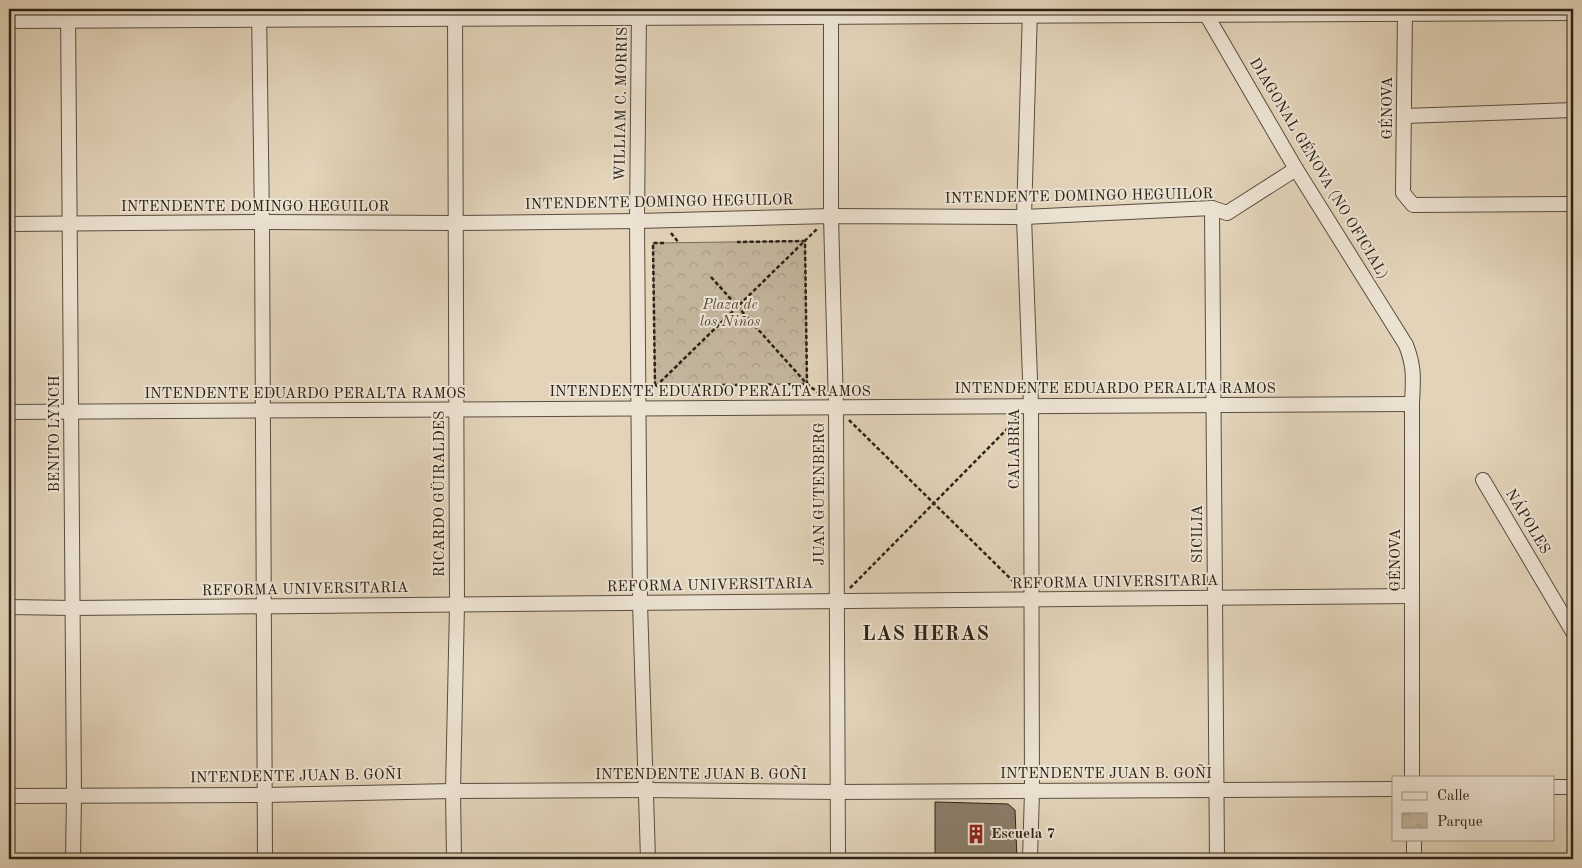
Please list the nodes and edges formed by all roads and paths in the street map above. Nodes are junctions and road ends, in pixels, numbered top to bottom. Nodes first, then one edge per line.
1 (1404, 11) edge
2 (1030, 12) edge
3 (1204, 12) edge
4 (639, 13) edge
5 (831, 13) edge
6 (1573, 13) edge
7 (259, 14) edge
8 (455, 14) edge
9 (68, 15) edge
10 (9, 21) edge
11 (1573, 110) edge
12 (1404, 116) junction
13 (1296, 168) junction
14 (1573, 204) edge
15 (1212, 208) junction
16 (831, 216) junction
17 (1024, 217) junction
18 (637, 221) junction
19 (262, 222) junction
20 (70, 223) junction
21 (456, 223) junction
22 (9, 224) edge
23 (805, 241) junction
24 (737, 242) dead end
25 (664, 243) dead end
26 (711, 278) dead end
27 (737, 307) junction
28 (1406, 345) joint
29 (807, 384) junction
30 (655, 386) junction
31 (1412, 404) junction
32 (1214, 405) junction
33 (1031, 406) junction
34 (836, 407) junction
35 (638, 408) junction
36 (456, 409) junction
37 (262, 410) junction
38 (71, 411) junction
39 (9, 412) edge
40 (1483, 480) dead end
41 (934, 504) junction
42 (1412, 596) junction
43 (1215, 598) junction
44 (1031, 600) junction
45 (836, 602) junction
46 (640, 603) junction
47 (457, 605) junction
48 (9, 607) edge
49 (264, 607) junction
50 (73, 608) junction
51 (1573, 632) edge
52 (1412, 776) edge
53 (1554, 787) edge
54 (1573, 787) edge
55 (1392, 789) edge
56 (646, 790) junction
57 (1216, 790) junction
58 (453, 791) junction
59 (1032, 791) junction
60 (837, 792) junction
61 (265, 795) junction
62 (9, 796) edge
63 (74, 796) junction
64 (1414, 840) edge
65 (73, 859) edge
66 (265, 859) edge
67 (454, 859) edge
68 (648, 859) edge
69 (838, 859) edge
70 (1030, 859) edge
71 (1217, 859) edge
72 (1414, 859) edge

1 - 3 street
1 - 6 street
1 - 12 street, GÉNOVA
2 - 3 street
2 - 5 street
2 - 17 street, CALABRIA
3 - 13 street, DIAGONAL GÉNOVA (NO OFICIAL)
4 - 5 street
4 - 8 street
4 - 18 street, WILLIAM C. MORRIS
5 - 16 street, JUAN GUTENBERG
7 - 8 street
7 - 9 street
7 - 19 street
8 - 21 street, RICARDO GÜIRALDES
9 - 10 street
9 - 20 street, BENITO LYNCH
11 - 12 street
12 - 14 street, GÉNOVA
13 - 15 street, INTENDENTE DOMINGO HEGUILOR
13 - 28 street, DIAGONAL GÉNOVA (NO OFICIAL)
15 - 17 street, INTENDENTE DOMINGO HEGUILOR
15 - 32 street, SICILIA
16 - 17 street, INTENDENTE DOMINGO HEGUILOR
16 - 18 street, INTENDENTE DOMINGO HEGUILOR
16 - 23 path
16 - 34 street, JUAN GUTENBERG
17 - 33 street, CALABRIA
18 - 21 street, INTENDENTE DOMINGO HEGUILOR
18 - 35 street, WILLIAM C. MORRIS
19 - 20 street, INTENDENTE DOMINGO HEGUILOR
19 - 21 street, INTENDENTE DOMINGO HEGUILOR
19 - 37 street
20 - 22 street, INTENDENTE DOMINGO HEGUILOR
20 - 38 street, BENITO LYNCH
21 - 36 street, RICARDO GÜIRALDES
23 - 24 path
23 - 27 path
23 - 29 path
25 - 30 path
26 - 27 path
27 - 29 path
27 - 30 path
28 - 31 street, GÉNOVA
29 - 30 path
29 - 34 path
30 - 35 path
31 - 32 street, INTENDENTE EDUARDO PERALTA RAMOS
31 - 42 street, GÉNOVA
32 - 33 street, INTENDENTE EDUARDO PERALTA RAMOS
32 - 43 street, SICILIA
33 - 34 street, INTENDENTE EDUARDO PERALTA RAMOS
33 - 41 path
33 - 44 street, CALABRIA
34 - 35 street, INTENDENTE EDUARDO PERALTA RAMOS
34 - 41 path
34 - 45 street, JUAN GUTENBERG
35 - 36 street, INTENDENTE EDUARDO PERALTA RAMOS
35 - 46 street, WILLIAM C. MORRIS
36 - 37 street, INTENDENTE EDUARDO PERALTA RAMOS
36 - 47 street, RICARDO GÜIRALDES
37 - 38 street, INTENDENTE EDUARDO PERALTA RAMOS
37 - 49 street
38 - 39 street, INTENDENTE EDUARDO PERALTA RAMOS
38 - 50 street, BENITO LYNCH
40 - 51 street, NÁPOLES
41 - 44 path
41 - 45 path
42 - 43 street, REFORMA UNIVERSITARIA
42 - 52 street, GÉNOVA
43 - 44 street, REFORMA UNIVERSITARIA
43 - 57 street, SICILIA
44 - 45 street, REFORMA UNIVERSITARIA
44 - 59 street, CALABRIA
45 - 46 street, REFORMA UNIVERSITARIA
45 - 60 street, JUAN GUTENBERG
46 - 47 street, REFORMA UNIVERSITARIA
46 - 56 street, WILLIAM C. MORRIS
47 - 49 street, REFORMA UNIVERSITARIA
47 - 58 street, RICARDO GÜIRALDES
48 - 50 street, REFORMA UNIVERSITARIA
49 - 50 street, REFORMA UNIVERSITARIA
49 - 61 street
50 - 63 street, BENITO LYNCH
53 - 54 street
55 - 57 street, INTENDENTE JUAN B. GOÑI
56 - 58 street, INTENDENTE JUAN B. GOÑI
56 - 60 street, INTENDENTE JUAN B. GOÑI
56 - 68 street, WILLIAM C. MORRIS
57 - 59 street, INTENDENTE JUAN B. GOÑI
57 - 71 street, SICILIA
58 - 61 street, INTENDENTE JUAN B. GOÑI
58 - 67 street, RICARDO GÜIRALDES
59 - 60 street, INTENDENTE JUAN B. GOÑI
59 - 70 street, CALABRIA
60 - 69 street, JUAN GUTENBERG
61 - 63 street, INTENDENTE JUAN B. GOÑI
61 - 66 street
62 - 63 street, INTENDENTE JUAN B. GOÑI
63 - 65 street, BENITO LYNCH
64 - 72 street

